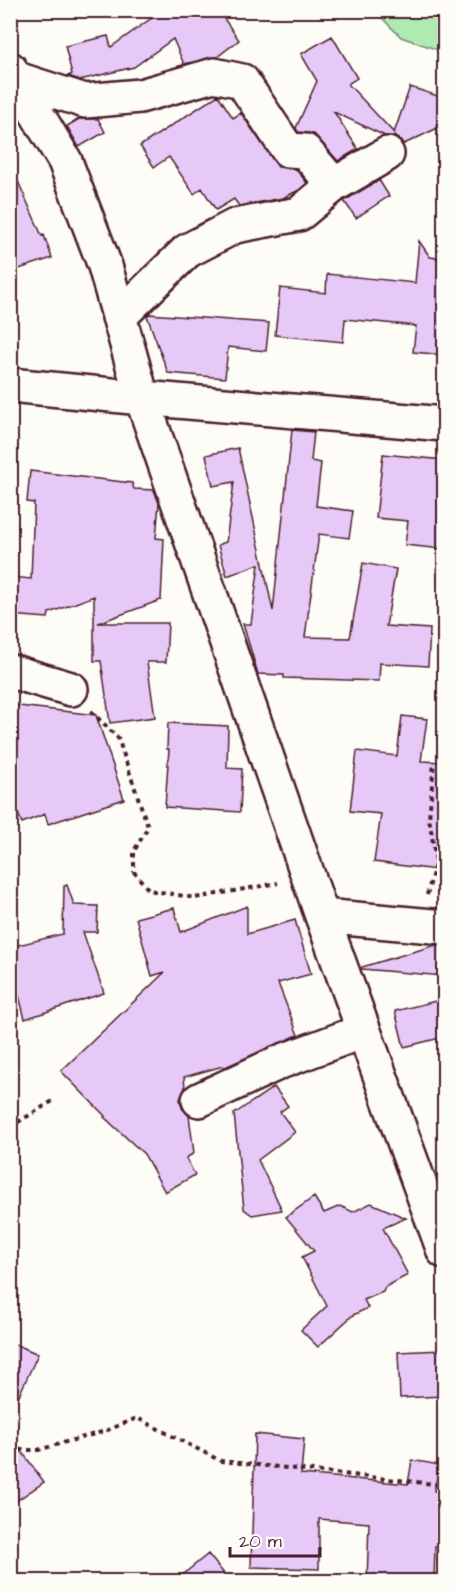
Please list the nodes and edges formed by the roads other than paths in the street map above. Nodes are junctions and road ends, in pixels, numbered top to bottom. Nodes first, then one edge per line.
1 (14, 74) edge
2 (387, 154) dead end
3 (334, 185) junction
4 (119, 317) junction
5 (10, 385) edge
6 (142, 398) junction
7 (444, 424) edge
8 (10, 671) edge
9 (70, 689) road end
10 (322, 916) junction
11 (432, 926) edge
12 (363, 1031) junction
13 (199, 1100) dead end
14 (444, 1251) edge

1 - 3 street
1 - 4 street
2 - 3 street
3 - 4 street
4 - 6 street
5 - 6 street
6 - 7 street
6 - 10 street
8 - 9 street
10 - 11 street
10 - 12 street
12 - 13 street
12 - 14 street

